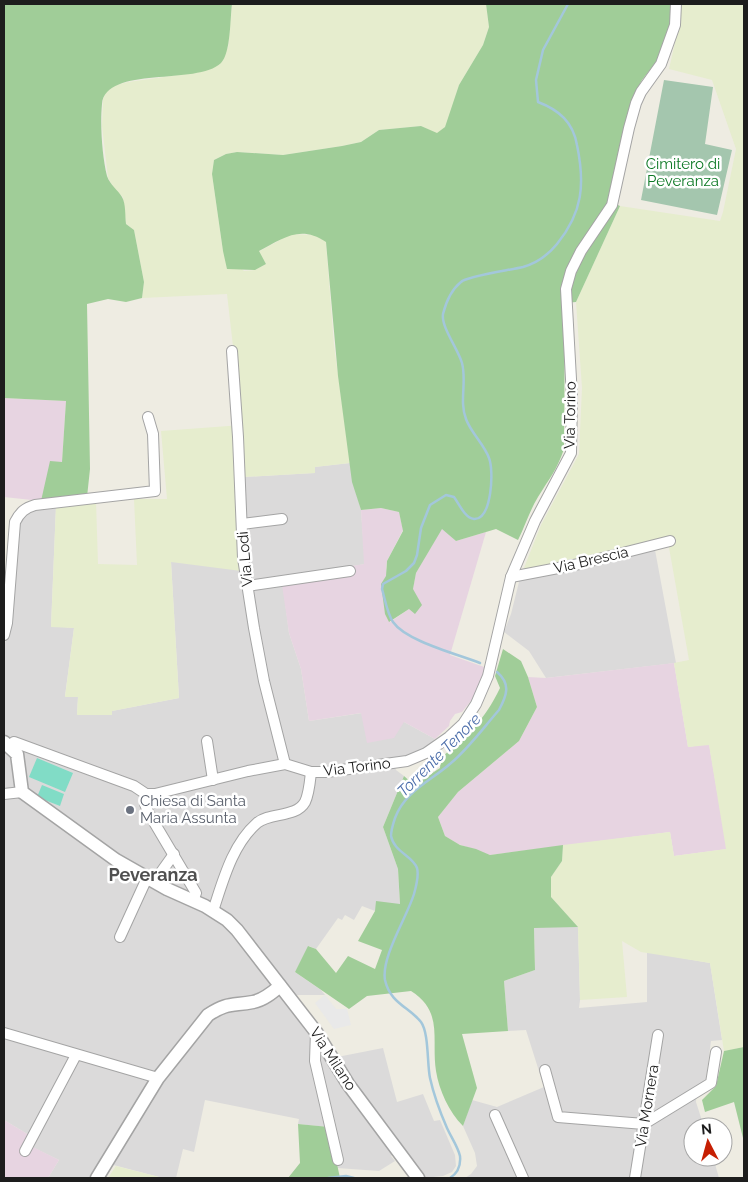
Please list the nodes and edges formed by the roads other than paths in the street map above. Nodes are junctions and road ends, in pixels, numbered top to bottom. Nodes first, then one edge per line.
1 (676, 4) edge
2 (232, 350) dead end
3 (148, 417) dead end
4 (282, 519) dead end
5 (242, 524) junction
6 (670, 541) dead end
7 (350, 571) dead end
8 (511, 577) junction
9 (247, 586) junction
10 (4, 635) edge
11 (207, 741) dead end
12 (6, 744) edge
13 (285, 764) junction
14 (311, 772) junction
15 (213, 780) junction
16 (22, 792) junction
17 (4, 794) edge
18 (146, 794) junction
19 (174, 854) junction
20 (151, 880) junction
21 (193, 901) junction
22 (213, 911) junction
23 (120, 937) dead end
24 (280, 986) junction
25 (316, 1032) junction
26 (4, 1033) edge
27 (658, 1035) dead end
28 (716, 1052) dead end
29 (76, 1055) junction
30 (545, 1070) dead end
31 (158, 1078) junction
32 (495, 1115) dead end
33 (644, 1124) junction
34 (25, 1151) dead end
35 (338, 1160) dead end
36 (97, 1178) edge
37 (418, 1178) edge
38 (523, 1178) edge
39 (635, 1178) edge

1 - 8 street, Via Torino
2 - 5 street, Via Lodi
3 - 10 street
4 - 5 street
5 - 9 street, Via Lodi
6 - 8 street, Via Brescia
7 - 9 street
8 - 14 street, Via Torino
9 - 13 street, Via Lodi
11 - 15 street
12 - 16 street
12 - 18 street
13 - 14 street, Via Torino
13 - 15 street
14 - 22 street
15 - 18 street
16 - 17 street
16 - 20 street, Via Milano
18 - 19 street
19 - 20 street
19 - 21 street
20 - 21 street, Via Milano
20 - 23 street
21 - 22 street, Via Milano
22 - 24 street, Via Milano
24 - 25 street, Via Milano
24 - 31 street
25 - 35 street
25 - 37 street, Via Milano
26 - 29 street
27 - 33 street, Via Mornera
28 - 33 street
29 - 31 street
29 - 34 street
30 - 33 street
31 - 36 street
32 - 38 street
33 - 39 street, Via Mornera

